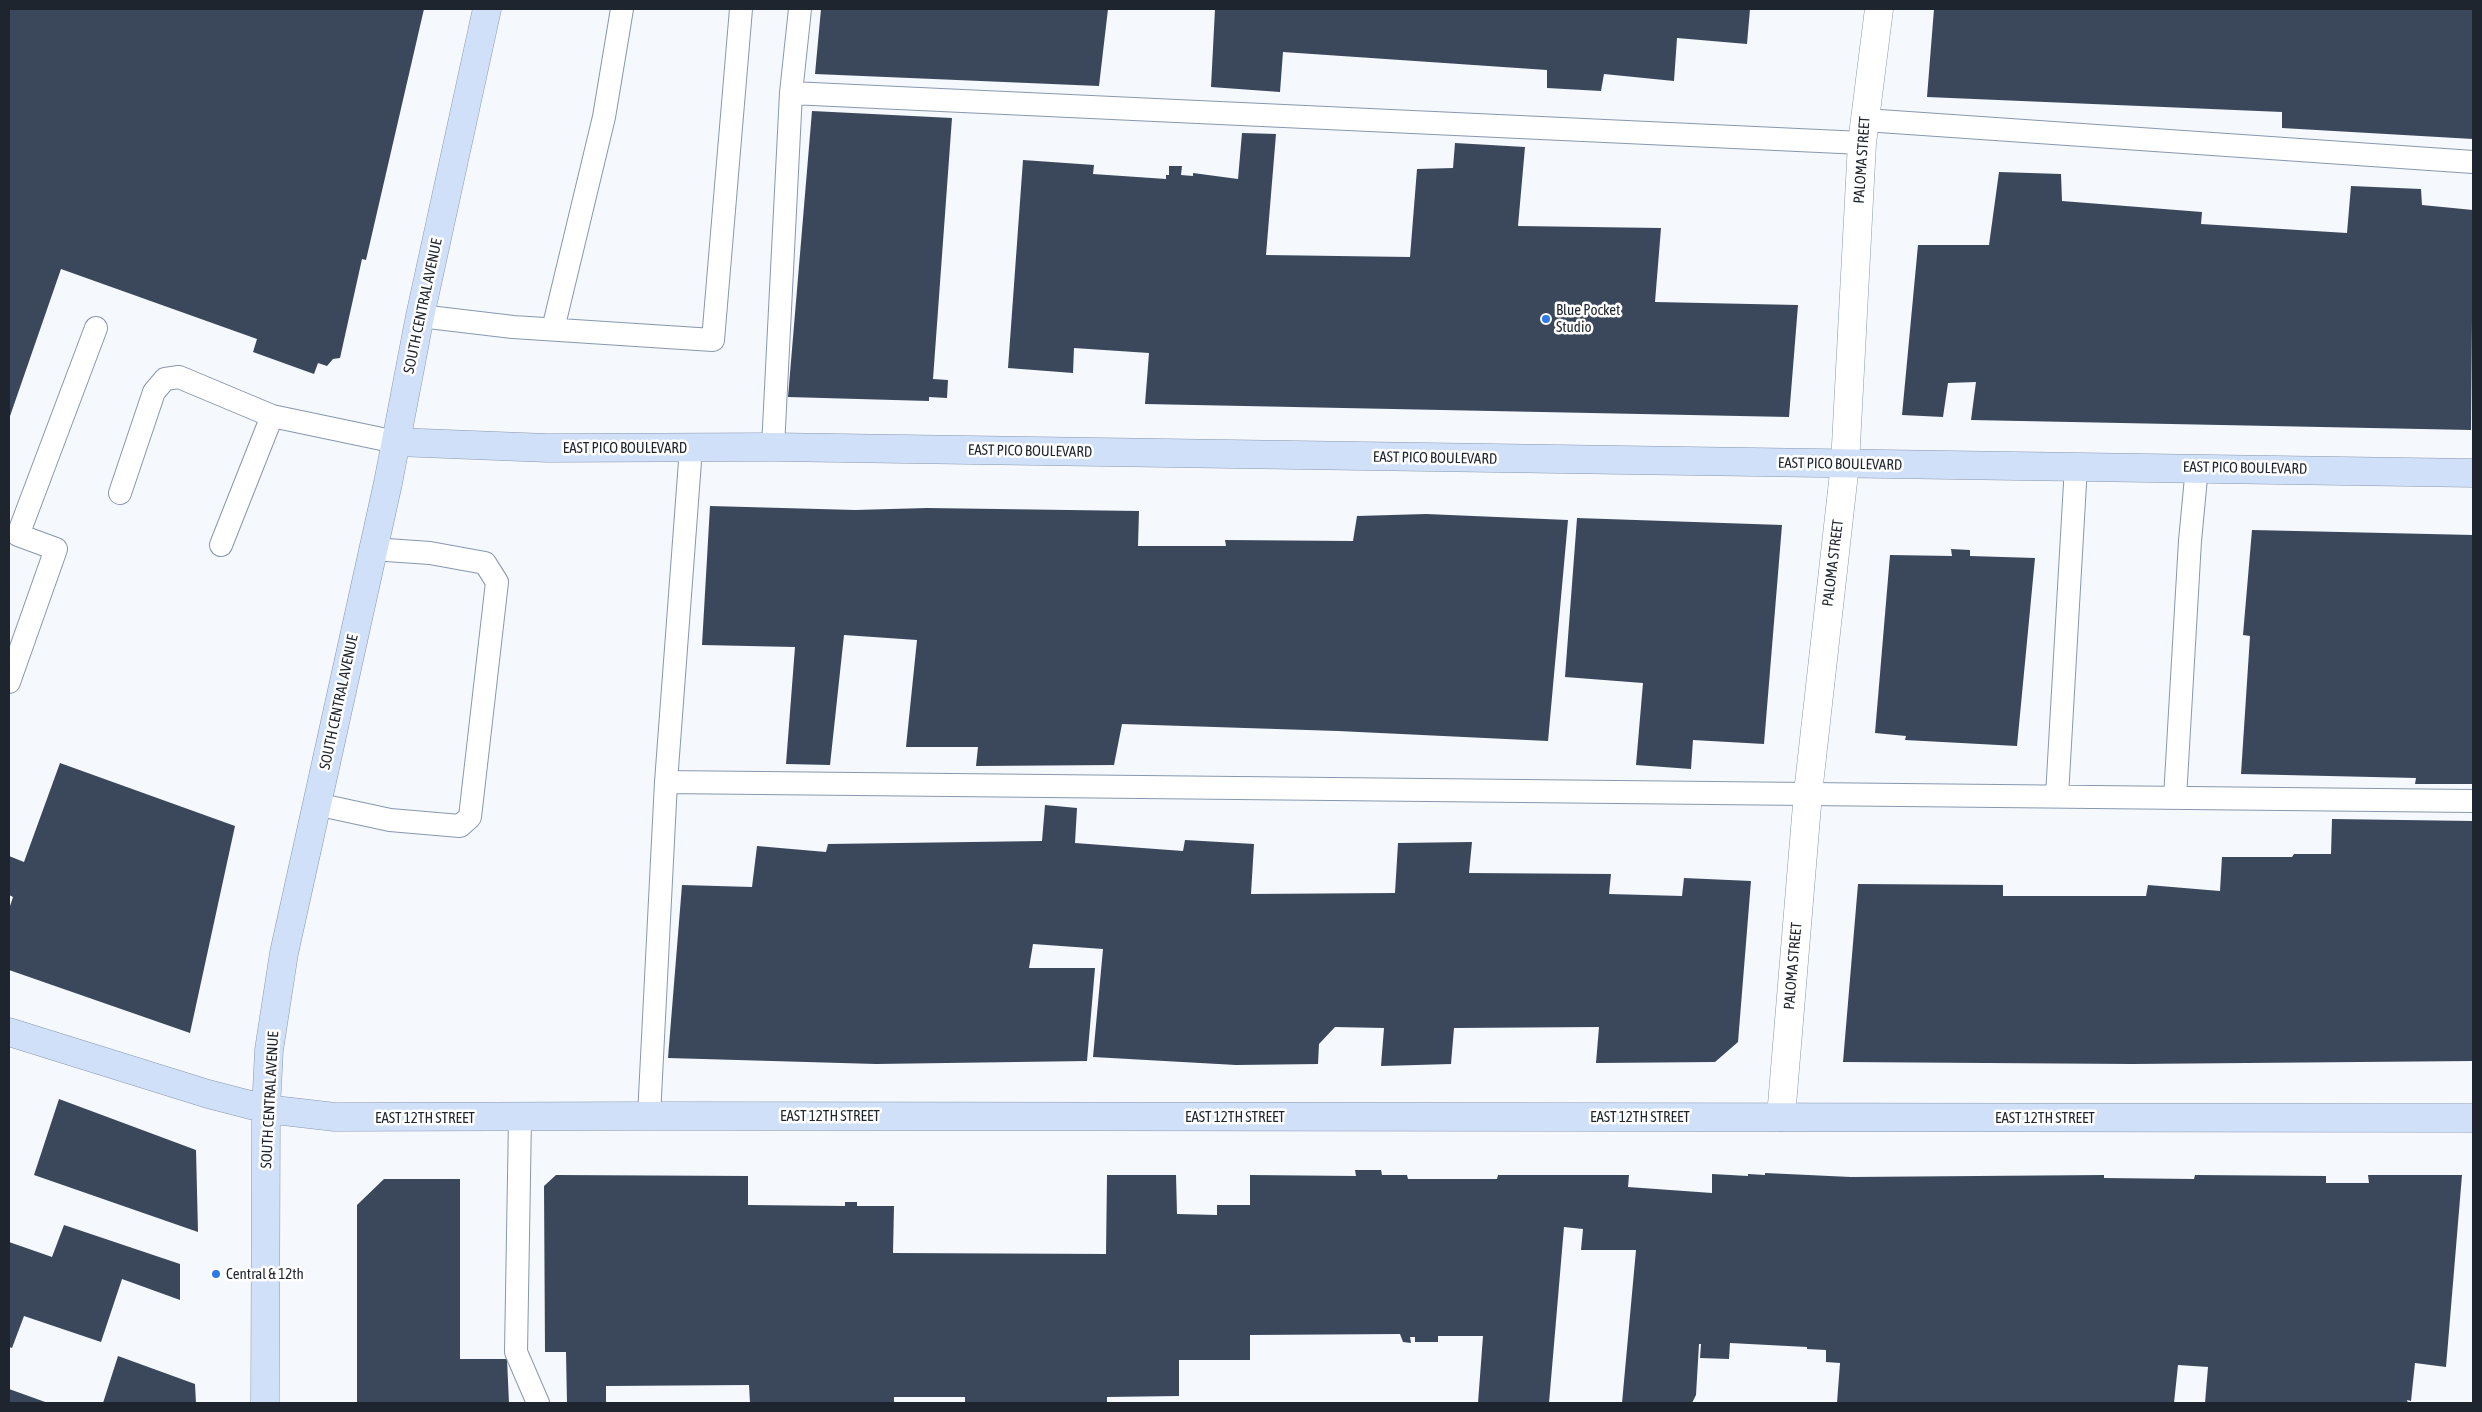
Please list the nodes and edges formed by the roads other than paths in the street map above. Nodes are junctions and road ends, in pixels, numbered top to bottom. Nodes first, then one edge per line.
1 (487, 9) edge
2 (622, 9) edge
3 (741, 9) edge
4 (800, 9) edge
5 (1878, 9) edge
6 (791, 93) junction
7 (1863, 132) junction
8 (2473, 162) edge
9 (420, 316) junction
10 (96, 328) dead end
11 (553, 329) junction
12 (272, 416) junction
13 (396, 442) junction
14 (773, 447) junction
15 (691, 448) junction
16 (1845, 464) junction
17 (2076, 466) junction
18 (2197, 467) junction
19 (2473, 473) edge
20 (120, 493) dead end
21 (221, 545) dead end
22 (372, 549) junction
23 (9, 682) edge
24 (666, 782) junction
25 (1808, 793) junction
26 (2057, 796) junction
27 (2175, 798) junction
28 (2473, 801) edge
29 (316, 804) junction
30 (9, 1034) edge
31 (266, 1109) junction
32 (649, 1116) junction
33 (520, 1118) junction
34 (1781, 1118) junction
35 (2473, 1118) edge
36 (265, 1403) edge
37 (538, 1403) edge

1 - 9 street, SOUTH CENTRAL AVENUE
2 - 11 lane
3 - 11 lane
4 - 6 lane
5 - 7 street, PALOMA STREET
6 - 7 lane
6 - 14 lane
7 - 8 lane
7 - 16 street, PALOMA STREET
9 - 11 lane
9 - 13 street, SOUTH CENTRAL AVENUE
10 - 23 lane
12 - 13 lane
12 - 20 lane
12 - 21 lane
13 - 15 street, EAST PICO BOULEVARD
13 - 22 street, SOUTH CENTRAL AVENUE
14 - 15 street, EAST PICO BOULEVARD
14 - 16 street, EAST PICO BOULEVARD
15 - 24 lane
16 - 17 street, EAST PICO BOULEVARD
16 - 25 street, PALOMA STREET
17 - 18 street, EAST PICO BOULEVARD
17 - 26 lane
18 - 19 street, EAST PICO BOULEVARD
18 - 27 lane
22 - 29 street, SOUTH CENTRAL AVENUE
22 - 29 lane
24 - 25 lane
24 - 32 lane
25 - 26 lane
25 - 34 street, PALOMA STREET
26 - 27 lane
27 - 28 lane
29 - 31 street, SOUTH CENTRAL AVENUE
30 - 31 street, EAST 12TH STREET
31 - 33 street, EAST 12TH STREET
31 - 36 street, SOUTH CENTRAL AVENUE
32 - 33 street, EAST 12TH STREET
32 - 34 street, EAST 12TH STREET
33 - 37 lane
34 - 35 street, EAST 12TH STREET

